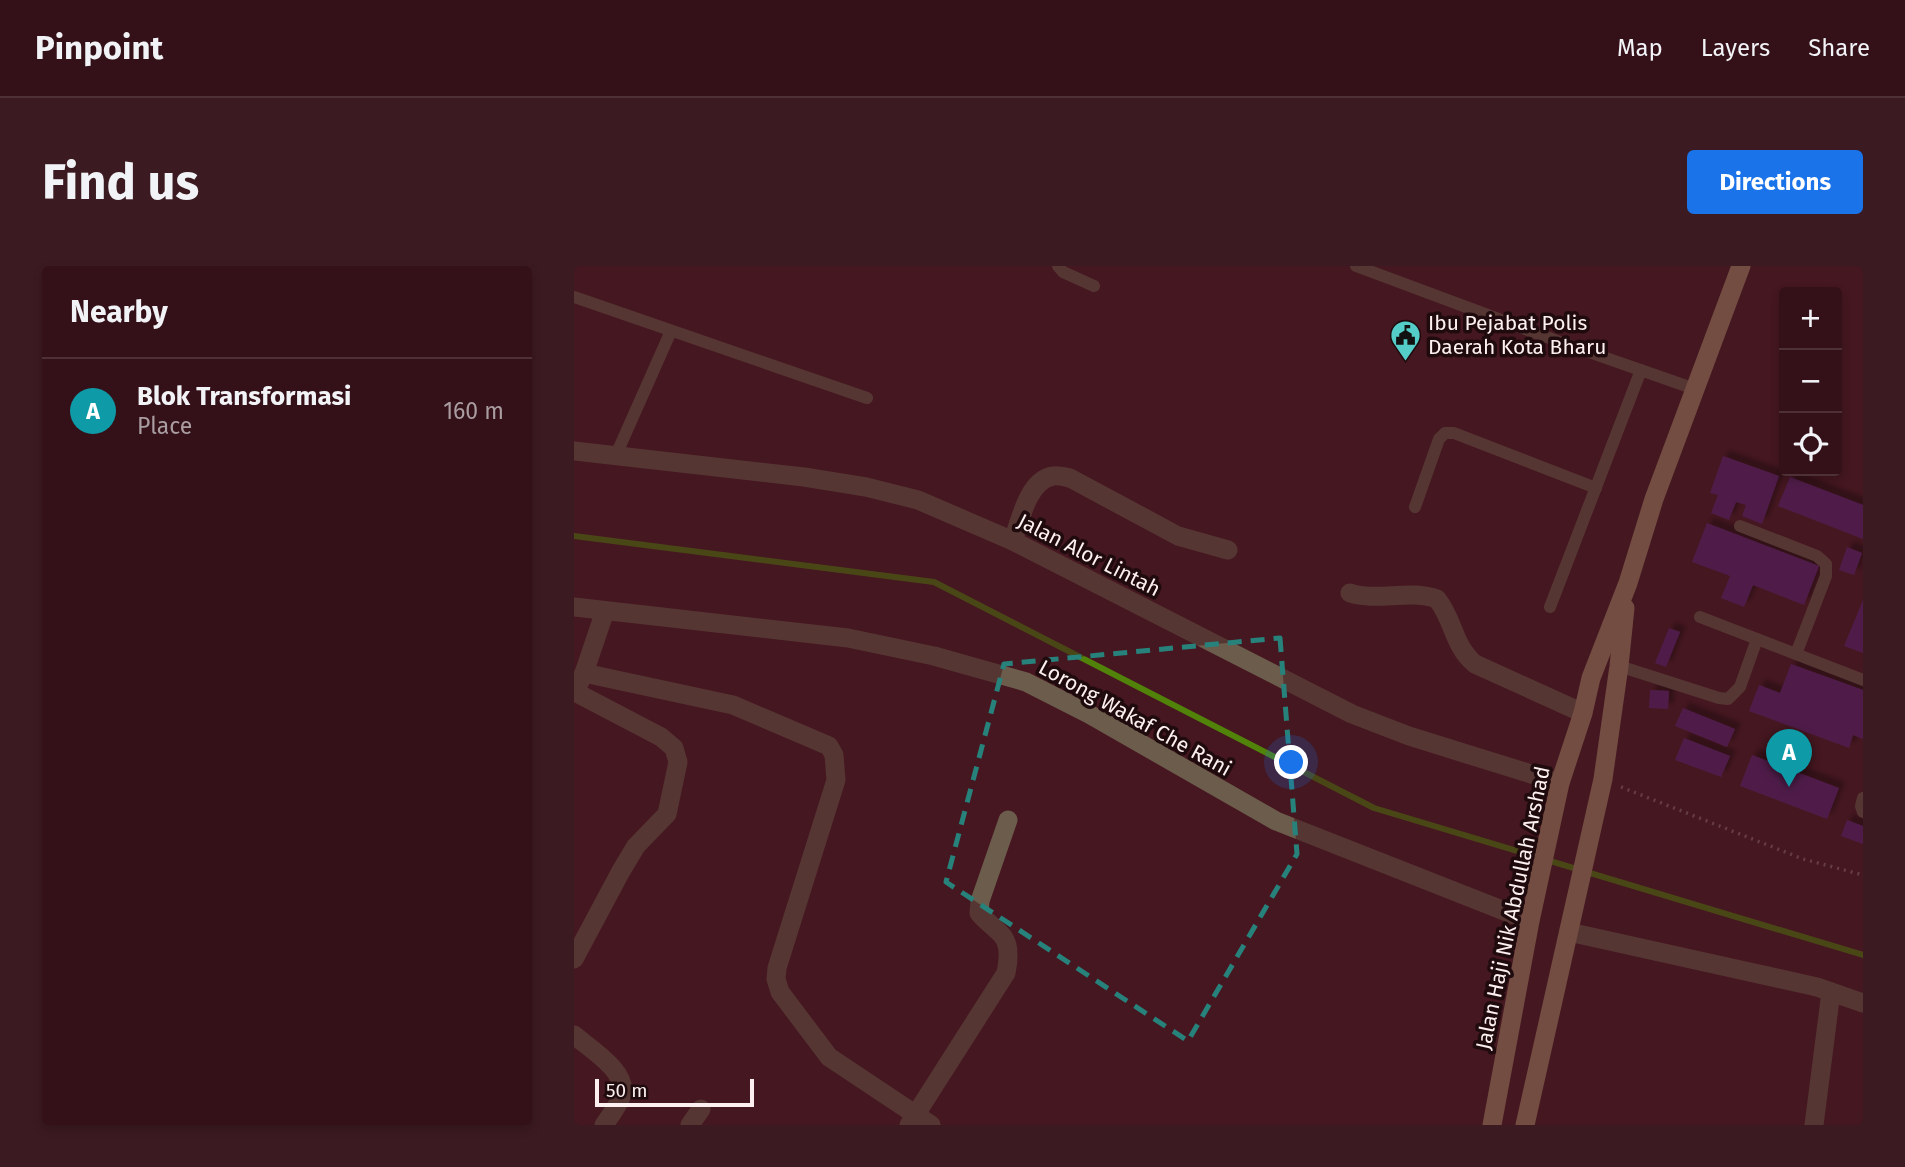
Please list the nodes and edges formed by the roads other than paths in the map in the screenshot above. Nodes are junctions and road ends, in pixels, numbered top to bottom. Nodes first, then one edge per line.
1 (1058, 266) edge
2 (1356, 266) edge
3 (1741, 266) edge
4 (1094, 286) dead end
5 (574, 298) edge
6 (671, 331) junction
7 (1641, 370) junction
8 (1695, 389) junction
9 (867, 398) dead end
10 (574, 451) edge
11 (616, 454) junction
12 (1596, 488) junction
13 (1415, 508) dead end
14 (1740, 526) dead end
15 (1013, 541) junction
16 (1228, 550) dead end
17 (1628, 583) junction
18 (1350, 593) dead end
19 (574, 607) edge
20 (1550, 607) dead end
21 (605, 611) junction
22 (1700, 617) dead end
23 (1758, 639) junction
24 (1796, 654) junction
25 (1619, 666) junction
26 (584, 673) junction
27 (1863, 680) edge
28 (575, 693) edge
29 (1583, 713) junction
30 (1558, 791) junction
31 (1863, 799) edge
32 (1863, 812) edge
33 (1008, 820) dead end
34 (1530, 921) junction
35 (1569, 932) junction
36 (574, 959) edge
37 (1831, 992) junction
38 (1863, 1003) edge
39 (574, 1035) edge
40 (919, 1122) edge
41 (604, 1125) edge
42 (1492, 1125) edge
43 (1525, 1125) edge
44 (1814, 1125) edge

1 - 4 lane
2 - 7 lane
3 - 8 main road, Jalan Haji Nik Abdullah Arshad
5 - 6 lane
6 - 9 lane
6 - 11 lane
7 - 8 lane
7 - 12 lane
8 - 17 main road, Jalan Haji Nik Abdullah Arshad
10 - 11 street, Jalan Alor Lintah
11 - 15 street, Jalan Alor Lintah
12 - 13 lane
12 - 20 lane
14 - 24 lane
15 - 16 street
15 - 30 street, Jalan Alor Lintah
17 - 25 main road, Jalan Haji Nik Abdullah Arshad
17 - 29 main road, Jalan Haji Nik Abdullah Arshad
18 - 29 street
19 - 21 street, Lorong Wakaf Che Rani
21 - 26 street
21 - 34 street, Lorong Wakaf Che Rani
22 - 23 lane
23 - 24 lane
23 - 25 lane
24 - 27 lane
25 - 35 main road, Jalan Haji Nik Abdullah Arshad
26 - 28 street
26 - 40 street
28 - 36 street
29 - 30 main road, Jalan Haji Nik Abdullah Arshad
30 - 34 main road, Jalan Haji Nik Abdullah Arshad
31 - 32 lane
33 - 40 street
34 - 42 main road, Jalan Haji Nik Abdullah Arshad
35 - 37 street
35 - 43 main road, Jalan Haji Nik Abdullah Arshad
37 - 38 street
37 - 44 street
39 - 41 street

